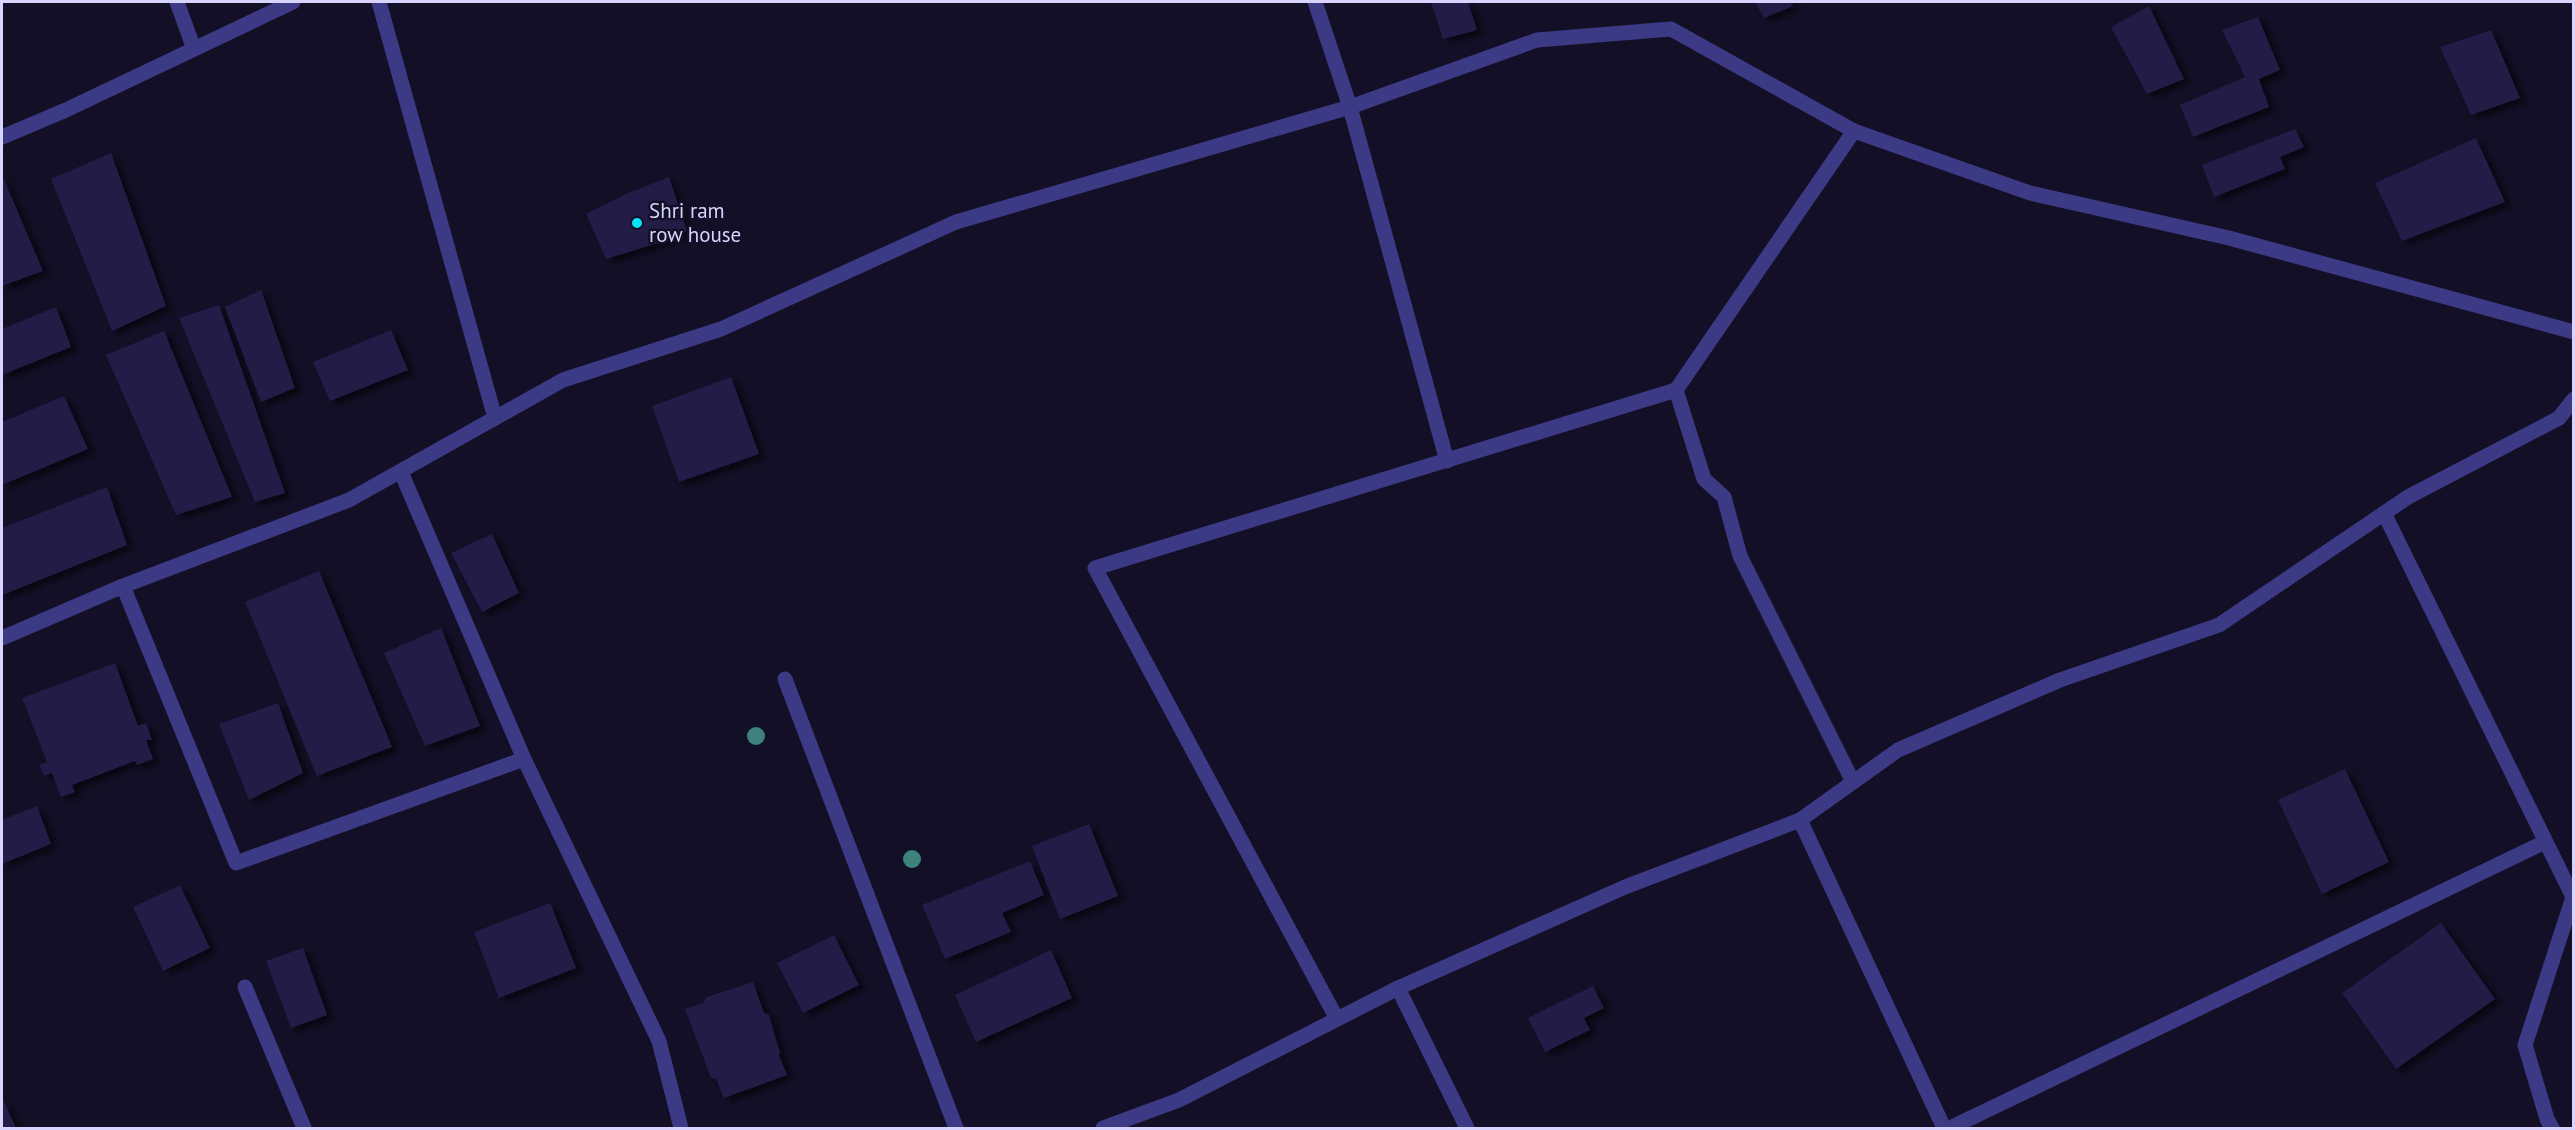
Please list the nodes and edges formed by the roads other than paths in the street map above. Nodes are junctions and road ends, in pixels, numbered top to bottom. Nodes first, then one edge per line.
1 (177, 2) edge
2 (292, 2) edge
3 (379, 2) edge
4 (1316, 2) edge
5 (194, 49) junction
6 (1350, 107) junction
7 (1854, 131) junction
8 (2, 137) edge
9 (2574, 332) edge
10 (1676, 390) junction
11 (2574, 399) edge
12 (495, 418) junction
13 (1447, 461) junction
14 (401, 472) junction
15 (2384, 513) junction
16 (123, 586) junction
17 (2, 638) edge
18 (784, 679) dead end
19 (524, 759) junction
20 (1853, 782) junction
21 (1800, 820) junction
22 (2545, 842) junction
23 (245, 987) dead end
24 (1398, 988) junction
25 (1337, 1019) junction
26 (304, 1128) edge
27 (681, 1128) edge
28 (956, 1128) edge
29 (1103, 1128) edge
30 (1467, 1128) edge
31 (1944, 1128) edge
32 (1950, 1128) edge
33 (2552, 1128) edge

1 - 5 street
2 - 5 street
3 - 12 street
4 - 6 street
5 - 8 street
6 - 7 street
6 - 12 street
6 - 13 street
7 - 9 street
7 - 10 street
10 - 13 street
10 - 20 street
11 - 15 street
12 - 14 street
13 - 25 street
14 - 16 street
14 - 19 street
15 - 20 street
15 - 22 street
16 - 17 street
16 - 19 street
18 - 28 street
19 - 27 street
20 - 21 street
21 - 24 street
21 - 31 street
22 - 32 street
22 - 33 street
23 - 26 street
24 - 25 street
24 - 30 street
25 - 29 street

